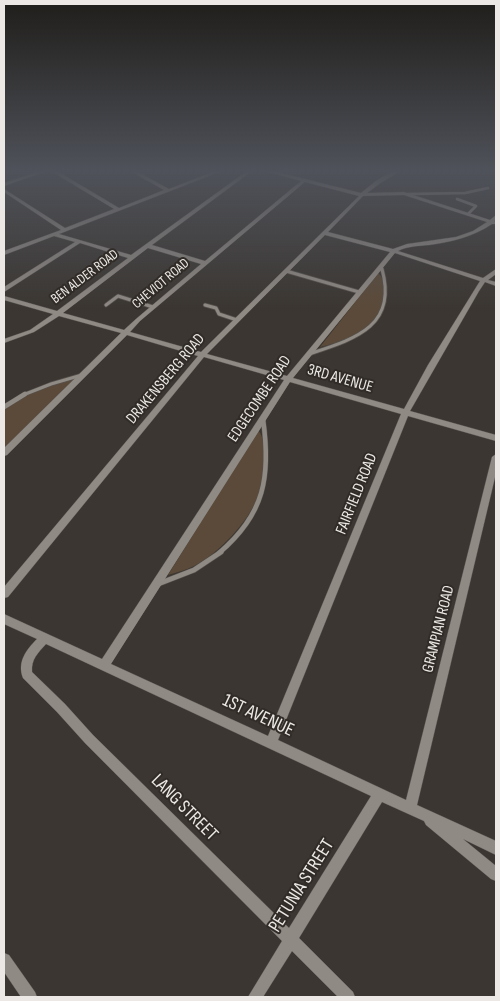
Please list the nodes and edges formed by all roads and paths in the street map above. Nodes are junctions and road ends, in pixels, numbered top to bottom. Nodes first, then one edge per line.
1 (46, 218) edge
2 (98, 218) edge
3 (186, 218) edge
4 (260, 218) edge
5 (339, 218) edge
6 (482, 218) edge
7 (495, 221) edge
8 (65, 230) junction
9 (324, 233) junction
10 (54, 234) junction
11 (80, 241) junction
12 (148, 246) junction
13 (394, 252) junction
14 (4, 253) edge
15 (132, 257) junction
16 (205, 263) junction
17 (381, 267) junction
18 (286, 271) junction
19 (496, 271) edge
20 (484, 280) junction
21 (496, 284) edge
22 (4, 290) edge
23 (359, 292) junction
24 (4, 298) edge
25 (106, 305) dead end
26 (205, 305) dead end
27 (154, 307) junction
28 (59, 313) junction
29 (237, 320) junction
30 (125, 332) junction
31 (4, 341) edge
32 (203, 354) junction
33 (308, 354) junction
34 (83, 374) junction
35 (288, 378) junction
36 (4, 407) edge
37 (406, 412) junction
38 (262, 419) junction
39 (496, 438) edge
40 (4, 453) edge
41 (496, 457) edge
42 (156, 584) junction
43 (4, 594) edge
44 (4, 619) edge
45 (45, 638) junction
46 (104, 665) junction
47 (271, 742) junction
48 (380, 794) junction
49 (414, 810) junction
50 (496, 848) edge
51 (496, 874) edge
52 (290, 941) junction
53 (4, 960) edge
54 (30, 997) edge
55 (254, 997) edge
56 (348, 997) edge

1 - 8 street
2 - 8 street
3 - 12 street, BEN ALDER ROAD
4 - 16 street, CHEVIOT ROAD
5 - 9 street, DRAKENSBERG ROAD
6 - 7 street
7 - 13 street
8 - 10 street
9 - 13 street
9 - 18 street, DRAKENSBERG ROAD
10 - 11 street
10 - 14 street
11 - 15 street
11 - 22 street
12 - 15 street, BEN ALDER ROAD
12 - 16 street
13 - 17 street, EDGECOMBE ROAD
13 - 20 street
15 - 28 street, BEN ALDER ROAD
16 - 27 street, CHEVIOT ROAD
17 - 23 street, EDGECOMBE ROAD
17 - 33 lane
18 - 23 lane
18 - 29 street, DRAKENSBERG ROAD
19 - 20 street, FAIRFIELD ROAD
20 - 21 street
20 - 37 street, FAIRFIELD ROAD
23 - 33 street, EDGECOMBE ROAD
24 - 28 street, 3RD AVENUE
25 - 27 lane
26 - 29 lane
27 - 30 street, CHEVIOT ROAD
28 - 30 street, 3RD AVENUE
28 - 31 street, BEN ALDER ROAD
29 - 32 street, DRAKENSBERG ROAD
30 - 32 street, 3RD AVENUE
30 - 34 street, CHEVIOT ROAD
32 - 35 street, 3RD AVENUE
32 - 43 street, DRAKENSBERG ROAD
33 - 35 street, EDGECOMBE ROAD
34 - 36 lane, CHEVIOT ROAD
34 - 40 street, CHEVIOT ROAD
35 - 37 street, 3RD AVENUE
35 - 38 street, EDGECOMBE ROAD
37 - 39 street, 3RD AVENUE
37 - 47 street, FAIRFIELD ROAD
38 - 42 street, EDGECOMBE ROAD
38 - 42 lane
41 - 49 street, GRAMPIAN ROAD
42 - 46 street, EDGECOMBE ROAD
44 - 45 street, 1ST AVENUE
45 - 46 street, 1ST AVENUE
45 - 52 street, LANG STREET
46 - 47 street, 1ST AVENUE
47 - 48 street, 1ST AVENUE
48 - 49 street, 1ST AVENUE
48 - 52 street, PETUNIA STREET
49 - 50 street, 1ST AVENUE
49 - 51 street
52 - 55 street, PETUNIA STREET
52 - 56 street, LANG STREET
53 - 54 street

